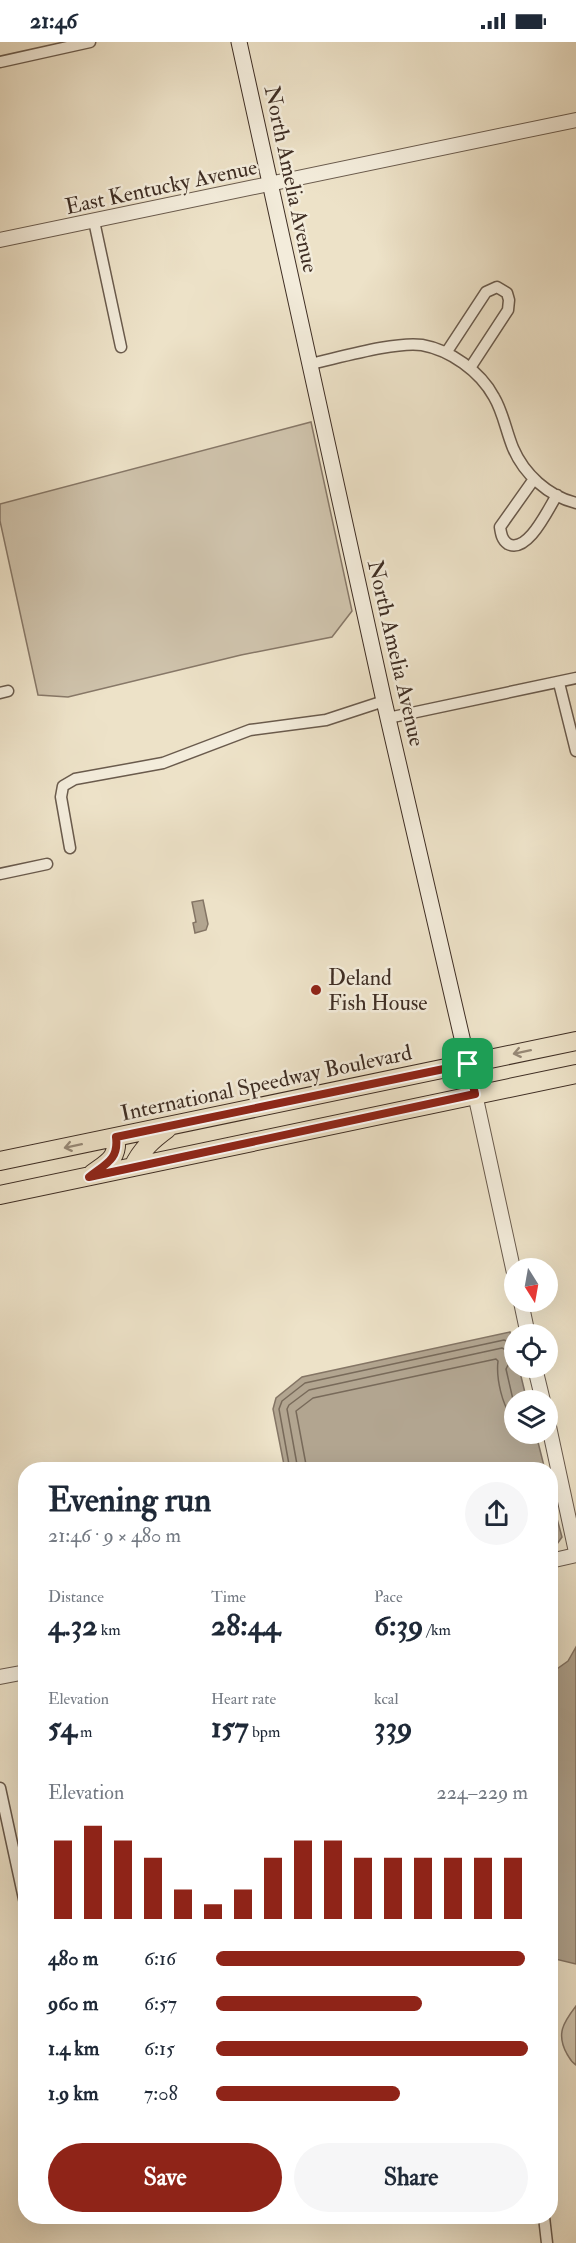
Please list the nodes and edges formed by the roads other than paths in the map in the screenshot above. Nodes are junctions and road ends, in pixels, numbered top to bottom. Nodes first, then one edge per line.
1 (90, 42) edge
2 (238, 42) edge
3 (57, 45) edge
4 (0, 62) edge
5 (576, 120) edge
6 (270, 185) junction
7 (94, 221) junction
8 (0, 240) edge
9 (121, 347) dead end
10 (446, 353) junction
11 (310, 364) junction
12 (471, 368) junction
13 (534, 479) junction
14 (557, 495) junction
15 (576, 503) edge
16 (576, 678) edge
17 (559, 683) junction
18 (384, 701) junction
19 (388, 718) junction
20 (576, 751) edge
21 (70, 848) dead end
22 (47, 864) dead end
23 (0, 874) edge
24 (576, 1041) edge
25 (468, 1064) junction
26 (576, 1074) edge
27 (475, 1094) junction
28 (171, 1126) junction
29 (116, 1137) junction
30 (0, 1161) edge
31 (133, 1167) junction
32 (89, 1177) junction
33 (0, 1196) edge
34 (511, 1258) edge
35 (553, 1444) edge
36 (557, 1462) edge
37 (558, 1469) edge
38 (576, 1553) edge
39 (558, 1559) edge
40 (18, 1674) edge
41 (0, 1677) edge
42 (0, 1788) edge
43 (18, 1871) edge
44 (545, 2224) edge
45 (547, 2243) edge

1 - 3 street
2 - 6 main road, North Amelia Avenue
3 - 4 street
5 - 6 street, East Kentucky Avenue
6 - 7 street, East Kentucky Avenue
6 - 11 main road, North Amelia Avenue
7 - 8 street, East Kentucky Avenue
7 - 9 street
10 - 11 street
10 - 12 street
10 - 12 street
11 - 18 main road, North Amelia Avenue
12 - 13 street
13 - 14 street
13 - 14 street
14 - 15 street
16 - 17 street
17 - 19 street
17 - 20 street
18 - 19 main road, North Amelia Avenue
18 - 21 street
19 - 25 main road, North Amelia Avenue
22 - 23 street
24 -> 25 main road, International Speedway Boulevard
25 - 27 main road, North Amelia Avenue
25 - 28 main road, International Speedway Boulevard
26 - 27 main road
27 - 31 main road
27 - 34 street, North Amelia Avenue
28 - 29 main road, International Speedway Boulevard
28 - 31 main road
29 -> 30 main road, International Speedway Boulevard
29 - 32 main road
31 - 32 main road
32 - 33 main road
35 - 36 street
37 - 38 street
38 - 39 street
40 - 41 street
42 - 43 street
44 - 45 street

